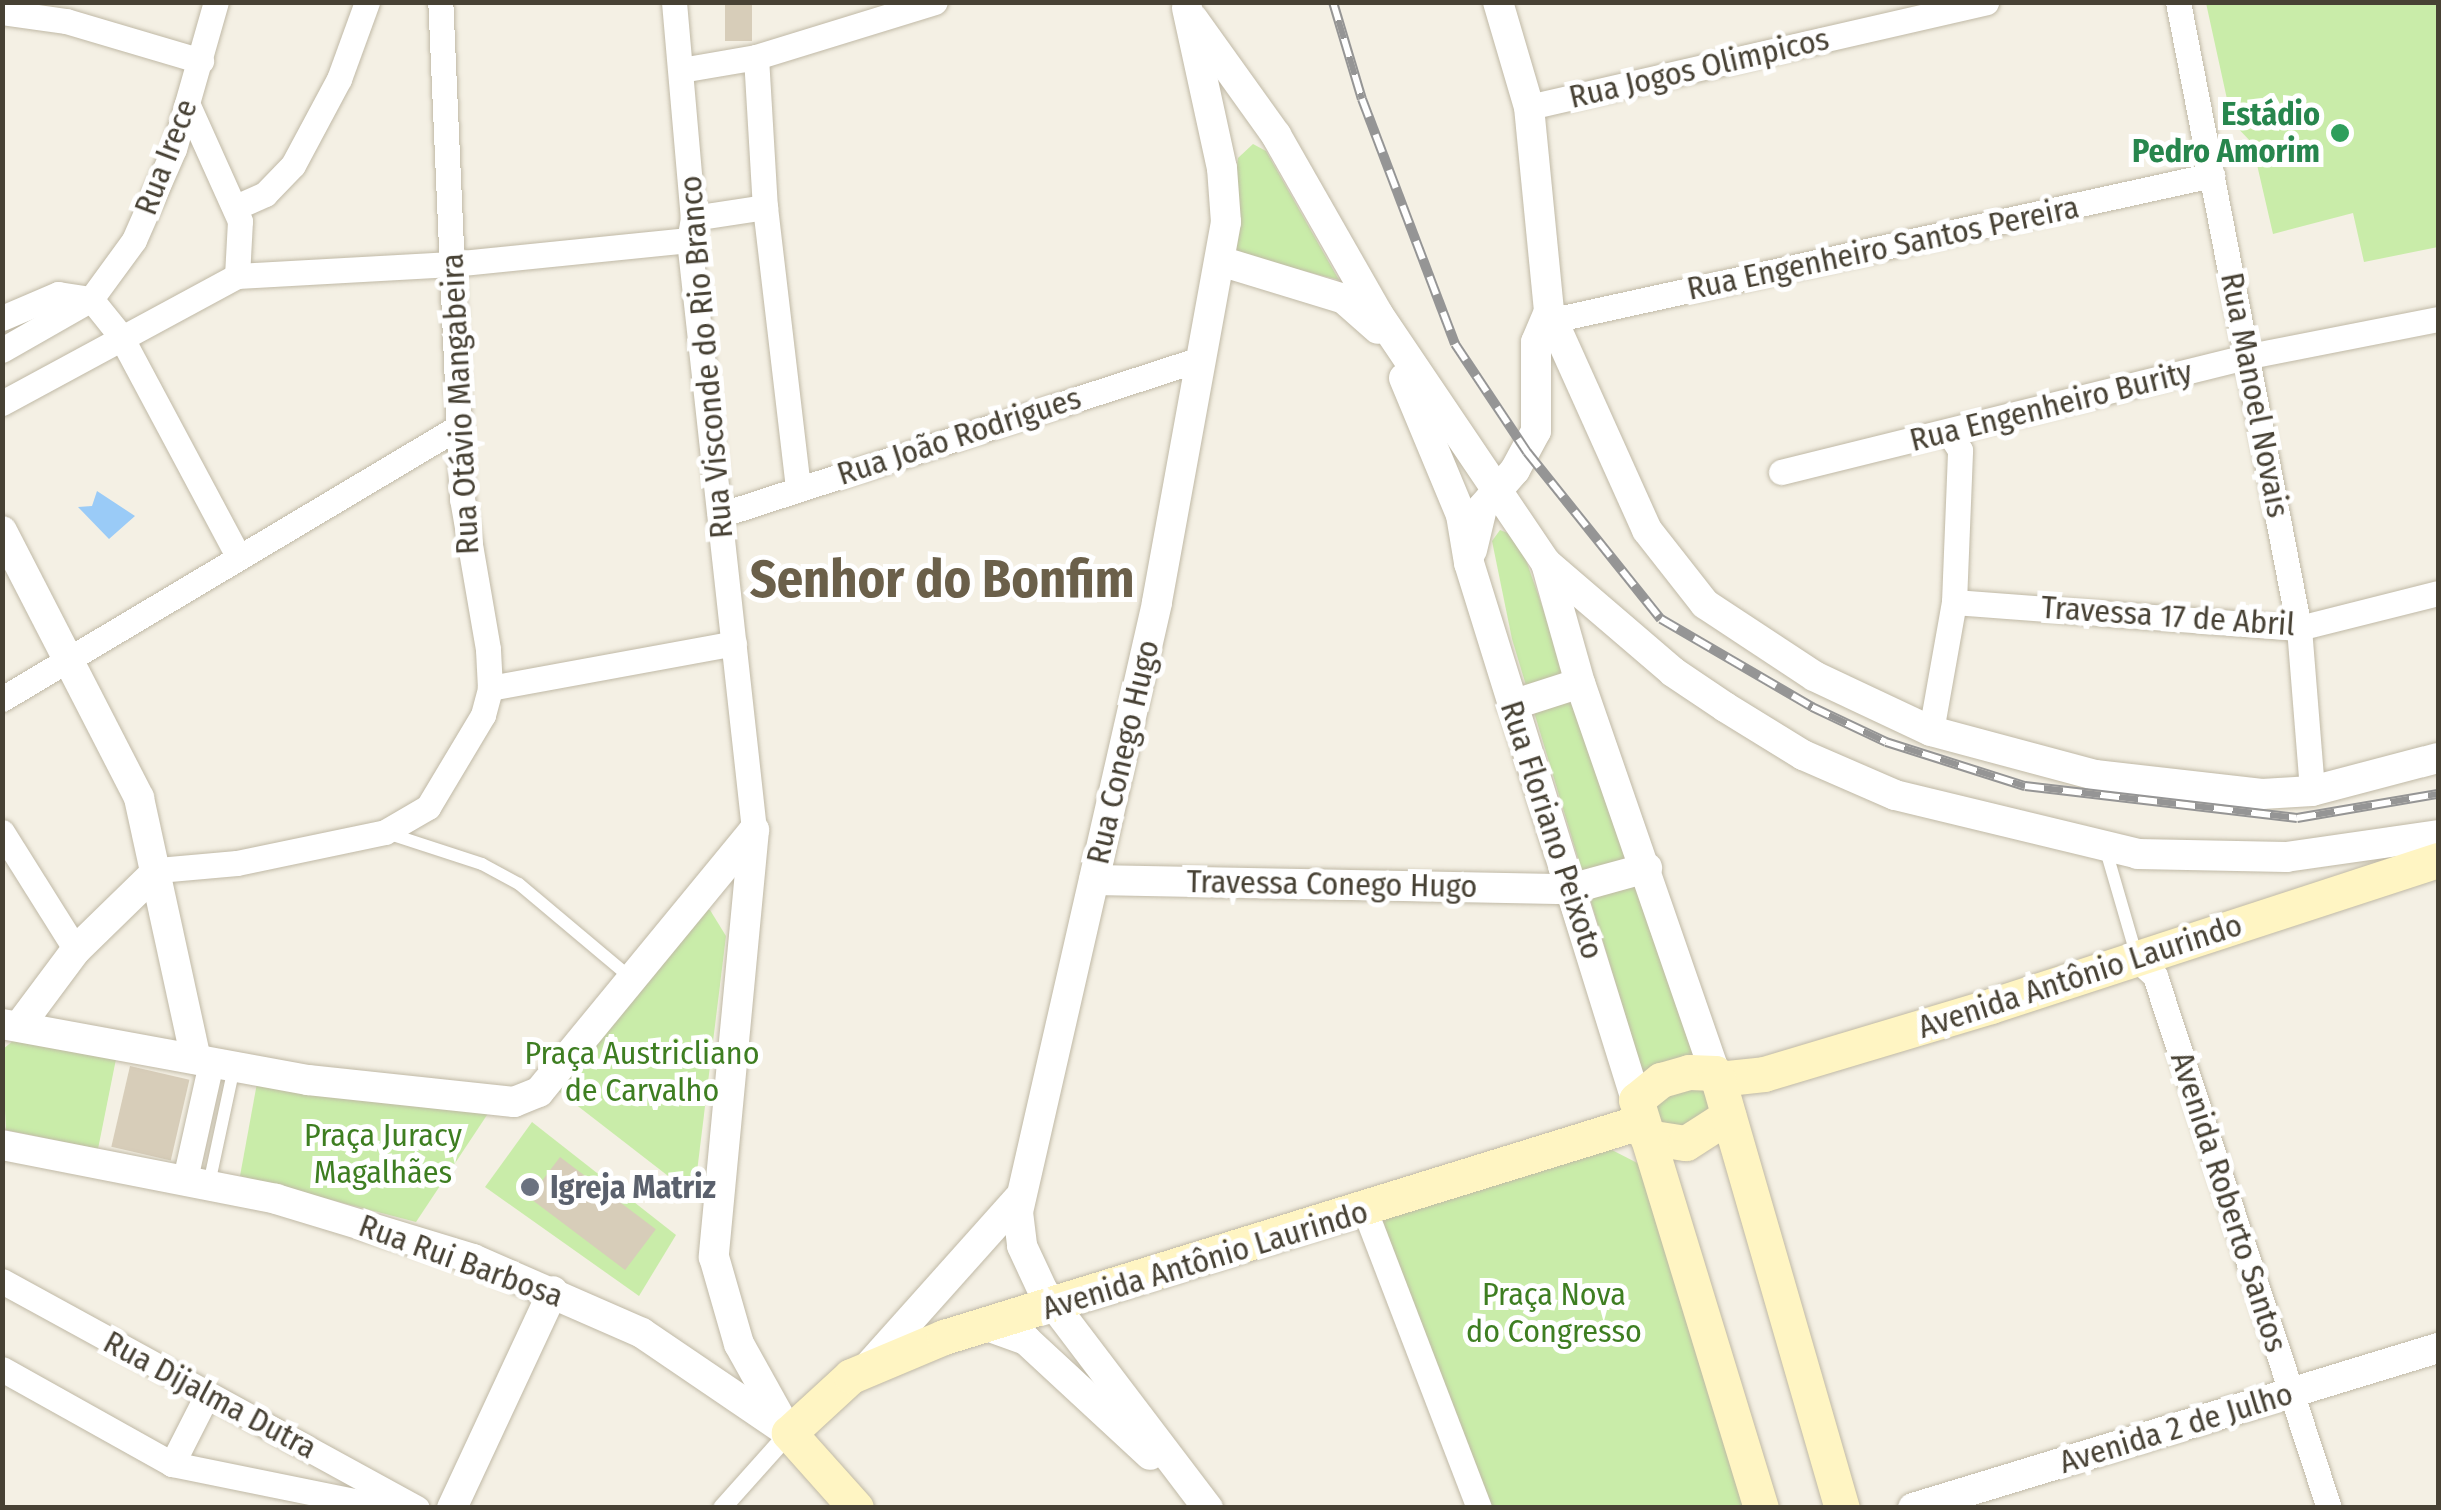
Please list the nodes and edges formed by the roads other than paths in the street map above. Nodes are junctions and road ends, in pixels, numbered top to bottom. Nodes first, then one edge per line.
1 (216, 2) edge
2 (367, 2) edge
3 (440, 2) edge
4 (674, 2) edge
5 (935, 2) edge
6 (1498, 2) edge
7 (1986, 2) edge
8 (2178, 2) edge
9 (1186, 6) edge
10 (884, 10) edge
11 (2, 12) edge
12 (756, 57) junction
13 (202, 61) junction
14 (681, 70) junction
15 (1243, 90) junction
16 (188, 103) junction
17 (1529, 107) junction
18 (1216, 147) junction
19 (2212, 175) junction
20 (765, 206) junction
21 (236, 207) junction
22 (691, 229) junction
23 (1220, 261) junction
24 (452, 264) junction
25 (237, 276) junction
26 (91, 299) junction
27 (1551, 316) junction
28 (2, 318) edge
29 (2438, 319) edge
30 (120, 334) junction
31 (2, 350) edge
32 (2250, 356) junction
33 (1200, 358) junction
34 (2, 403) edge
35 (460, 426) junction
36 (1949, 434) junction
37 (1782, 472) dead end
38 (798, 488) junction
39 (1496, 490) junction
40 (720, 516) junction
41 (2, 530) edge
42 (238, 556) junction
43 (1469, 562) junction
44 (1546, 563) junction
45 (2438, 593) edge
46 (1954, 602) junction
47 (2299, 628) junction
48 (734, 644) junction
49 (67, 657) junction
50 (1580, 683) junction
51 (490, 688) junction
52 (2, 699) edge
53 (1512, 705) junction
54 (1930, 731) junction
55 (2438, 758) edge
56 (2312, 790) junction
57 (754, 830) junction
58 (2, 832) edge
59 (384, 832) junction
60 (2438, 835) edge
61 (2105, 847) junction
62 (2438, 860) edge
63 (1647, 868) junction
64 (158, 870) junction
65 (1094, 880) junction
66 (2438, 884) edge
67 (1570, 889) junction
68 (694, 898) junction
69 (743, 930) junction
70 (76, 950) junction
71 (2146, 968) junction
72 (630, 977) junction
73 (11, 1024) edge
74 (214, 1063) junction
75 (1722, 1095) junction
76 (1641, 1120) junction
77 (2, 1145) edge
78 (197, 1181) junction
79 (1018, 1199) junction
80 (1365, 1211) junction
81 (2, 1282) edge
82 (553, 1291) junction
83 (1060, 1306) junction
84 (984, 1325) junction
85 (2438, 1348) edge
86 (2, 1368) edge
87 (864, 1371) junction
88 (2292, 1393) junction
89 (207, 1395) junction
90 (789, 1433) junction
91 (172, 1464) junction
92 (389, 1508) edge
93 (417, 1508) edge
94 (452, 1508) edge
95 (722, 1508) edge
96 (856, 1508) edge
97 (1208, 1508) edge
98 (1479, 1508) edge
99 (1761, 1508) edge
100 (1842, 1508) edge
101 (1913, 1508) edge
102 (2328, 1508) edge

1 - 13 street, Rua Irece
2 - 21 street
3 - 24 street, Rua Otávio Mangabeira
4 - 14 street, Rua Visconde do Rio Branco
5 - 10 street
6 - 17 street
7 - 17 street, Rua Jogos Olimpicos
8 - 19 street, Rua Manoel Novais
9 - 15 street
9 - 18 street, Rua Conego Hugo
10 - 12 street
11 - 13 street
12 - 14 street
12 - 20 street
13 - 16 street, Rua Irece
14 - 22 street, Rua Visconde do Rio Branco
15 - 18 street
15 - 39 street
16 - 21 street
16 - 26 street, Rua Irece
17 - 27 street
18 - 23 street, Rua Conego Hugo
19 - 27 street, Rua Engenheiro Santos Pereira
19 - 32 street, Rua Manoel Novais
20 - 22 street
20 - 38 street
21 - 25 street
22 - 24 street
22 - 40 street, Rua Visconde do Rio Branco
23 - 33 street, Rua Conego Hugo
23 - 43 street, Rua Floriano Peixoto
24 - 25 street
24 - 35 street, Rua Otávio Mangabeira
25 - 30 street
26 - 28 street
26 - 30 street
26 - 31 street
27 - 39 street
27 - 54 street
29 - 32 street, Rua Engenheiro Burity
30 - 34 street
30 - 42 street
32 - 36 street, Rua Engenheiro Burity
32 - 47 street, Rua Manoel Novais
33 - 38 street, Rua João Rodrigues
33 - 65 street, Rua Conego Hugo
35 - 42 street
35 - 51 street, Rua Otávio Mangabeira
36 - 37 street, Rua Engenheiro Burity
36 - 46 street
38 - 40 street, Rua João Rodrigues
39 - 43 street
39 - 44 street
40 - 48 street, Rua Visconde do Rio Branco
41 - 49 street
42 - 49 street
43 - 53 street, Rua Floriano Peixoto
44 - 50 street
44 - 61 street
45 - 47 street, Travessa 17 de Abril
46 - 47 street, Travessa 17 de Abril
46 - 54 street
47 - 56 street, Rua Manoel Novais
48 - 51 street
48 - 57 street, Rua Visconde do Rio Branco
49 - 52 street
49 - 64 street
50 - 53 street
50 - 63 street
51 - 59 street
53 - 67 street, Rua Floriano Peixoto
54 - 56 street
55 - 56 street
57 - 68 street
57 - 69 street
58 - 70 street
59 - 64 street
59 - 72 lane
60 - 61 street
61 - 71 lane
62 - 71 main road, Avenida Antônio Laurindo
63 - 67 street, Travessa Conego Hugo
63 - 75 street
64 - 70 street
64 - 74 street
65 - 67 street, Travessa Conego Hugo
65 - 79 street, Rua Conego Hugo
66 - 71 main road, Avenida Antônio Laurindo
67 - 76 street, Rua Floriano Peixoto
68 - 69 street
68 - 72 street
69 - 90 street
70 - 73 street
71 - 75 main road, Avenida Antônio Laurindo
71 - 88 street, Avenida Roberto Santos
72 - 74 street
73 - 74 street
74 - 78 street
75 - 76 main road
75 - 76 main road
75 - 100 main road
76 - 80 main road, Avenida Antônio Laurindo
76 - 99 main road, Rua Floriano Peixoto
77 - 78 street, Rua Rui Barbosa
78 - 82 street, Rua Rui Barbosa
79 - 83 street
79 - 87 street
80 - 83 main road, Avenida Antônio Laurindo
80 - 98 street
81 - 89 street, Rua Dijalma Dutra
82 - 90 street, Rua Rui Barbosa
82 - 94 street
83 - 84 main road, Avenida Antônio Laurindo
83 - 97 street
84 - 87 main road, Avenida Antônio Laurindo
84 - 97 street
85 - 88 street, Avenida 2 de Julho
86 - 91 street
87 - 90 main road, Avenida Antônio Laurindo
88 - 101 street, Avenida 2 de Julho
88 - 102 street, Avenida Roberto Santos
89 - 91 street
89 - 93 street, Rua Dijalma Dutra
90 - 95 street
90 - 96 main road, Rua Rui Barbosa
91 - 92 street

